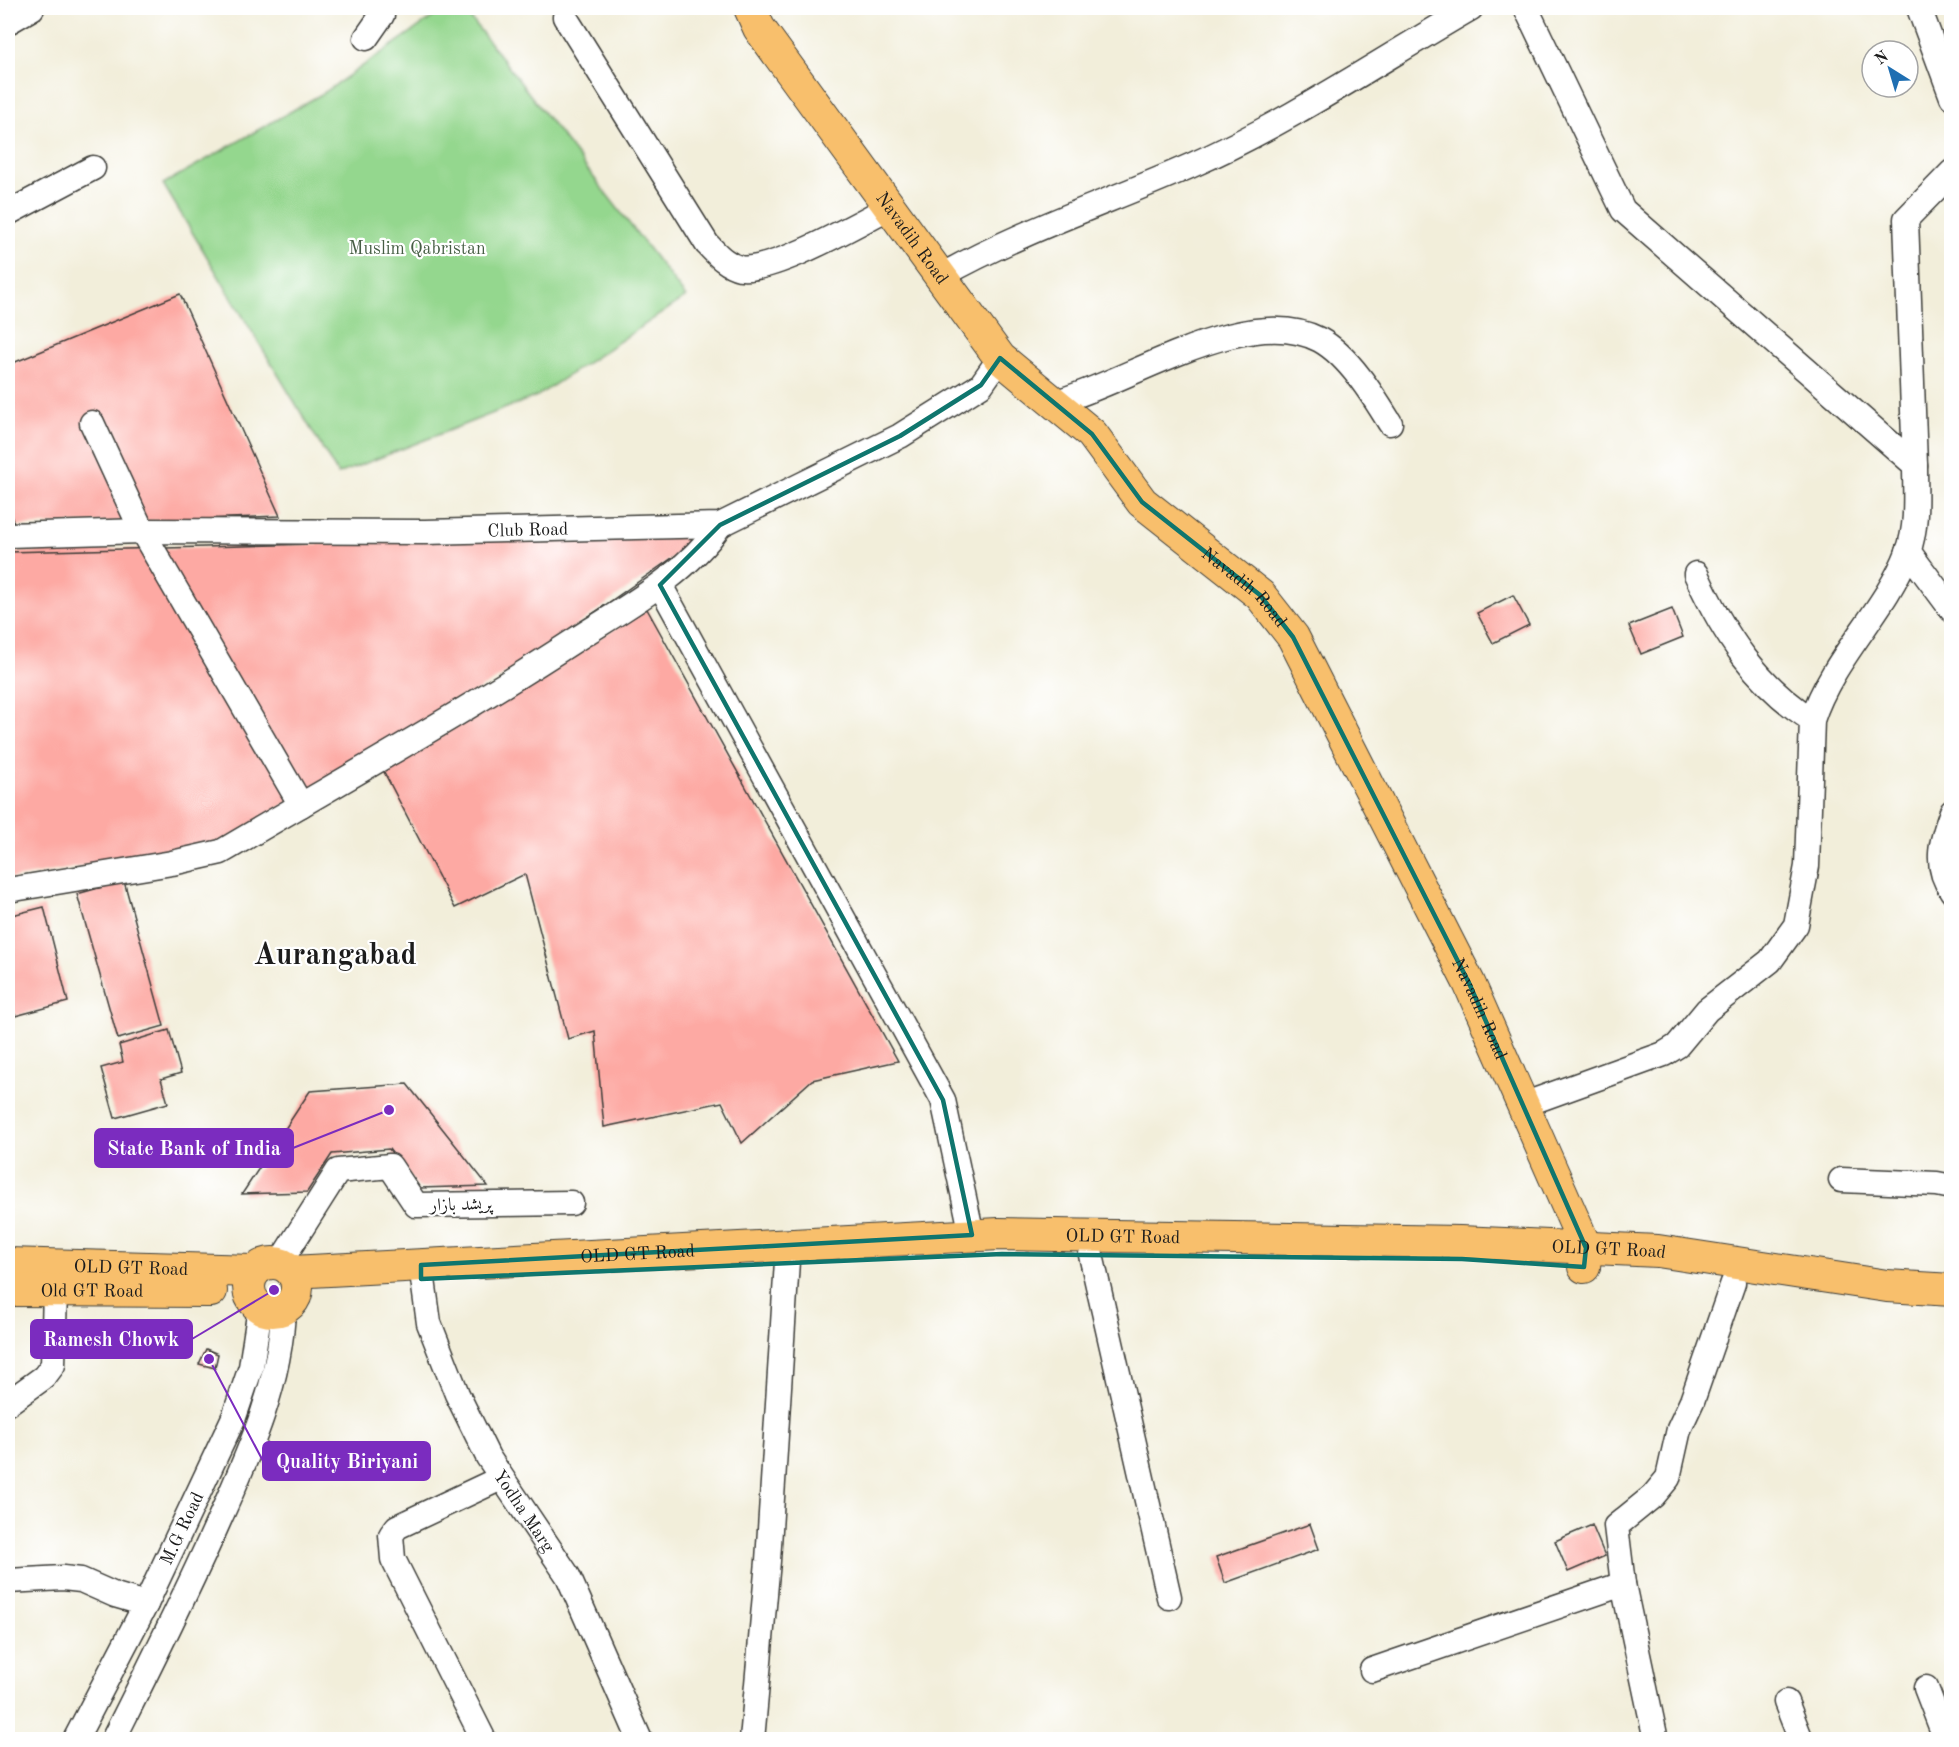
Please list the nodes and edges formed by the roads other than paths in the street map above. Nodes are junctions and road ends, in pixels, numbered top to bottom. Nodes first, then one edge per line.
1 (32, 8) edge
2 (378, 8) edge
3 (750, 8) edge
4 (1471, 8) edge
5 (1526, 8) edge
6 (1919, 8) edge
7 (565, 17) dead end
8 (8, 22) edge
9 (366, 38) dead end
10 (1952, 97) edge
11 (93, 168) dead end
12 (1952, 172) edge
13 (890, 207) junction
14 (8, 213) edge
15 (941, 276) junction
16 (1000, 358) junction
17 (1056, 402) junction
18 (92, 423) dead end
19 (1390, 423) dead end
20 (1915, 465) junction
21 (720, 525) junction
22 (142, 531) junction
23 (8, 535) edge
24 (1908, 551) junction
25 (1696, 574) dead end
26 (660, 585) junction
27 (1952, 610) edge
28 (1812, 720) junction
29 (301, 805) junction
30 (1952, 812) edge
31 (8, 890) edge
32 (1952, 891) edge
33 (1523, 1105) junction
34 (1841, 1180) dead end
35 (1952, 1187) edge
36 (572, 1203) dead end
37 (972, 1235) junction
38 (1091, 1255) junction
39 (1585, 1258) junction
40 (787, 1261) junction
41 (8, 1264) edge
42 (421, 1272) junction
43 (1732, 1283) junction
44 (273, 1287) junction
45 (8, 1290) edge
46 (55, 1290) junction
47 (1952, 1290) edge
48 (1952, 1308) edge
49 (8, 1403) edge
50 (501, 1478) junction
51 (8, 1581) edge
52 (1623, 1584) junction
53 (1169, 1598) dead end
54 (146, 1604) junction
55 (1372, 1670) dead end
56 (1926, 1688) dead end
57 (1786, 1702) dead end
58 (1654, 1739) edge
59 (75, 1740) edge
60 (113, 1740) edge
61 (484, 1740) edge
62 (640, 1740) edge
63 (752, 1740) edge
64 (1801, 1740) edge
65 (1946, 1740) edge

1 - 8 street
2 - 9 street
3 - 13 main road, Navadih Road
4 - 15 street
5 - 20 street
6 - 10 street
7 - 13 street
11 - 14 street
12 - 20 street
13 - 15 main road, Navadih Road
15 - 16 main road, Navadih Road
16 - 17 main road, Navadih Road
16 - 21 street, Club Road
17 - 19 street
17 - 33 main road, Navadih Road
18 - 22 street
20 - 24 street
21 - 22 street, Club Road
21 - 26 street
22 - 23 street, Club Road
22 - 29 street
24 - 27 street
24 - 28 street
25 - 28 street
26 - 29 street
26 - 37 street
28 - 33 street
29 - 31 street
30 - 32 street
33 - 39 main road, Navadih Road
34 - 35 street
36 - 44 street, پریشد بازار
37 - 39 main road, OLD GT Road
37 - 42 main road, OLD GT Road
38 - 39 main road, OLD GT Road
38 - 40 main road, OLD GT Road
38 - 53 street
39 - 43 main road, OLD GT Road
39 - 47 main road, OLD GT Road
40 - 42 main road, OLD GT Road
40 - 63 street
41 - 44 main road, OLD GT Road
42 - 44 main road, OLD GT Road
42 - 50 street, Yodha Marg
43 - 48 main road, OLD GT Road
43 - 52 street
44 - 46 main road, Old GT Road
44 - 54 street, M.G Road
44 - 60 street, M.G Road
45 - 46 main road, Old GT Road
46 - 49 street
50 - 61 street
50 - 62 street, Yodha Marg
51 - 54 street
52 - 55 street
52 - 58 street
54 - 59 street, M.G Road
56 - 65 street
57 - 64 street

